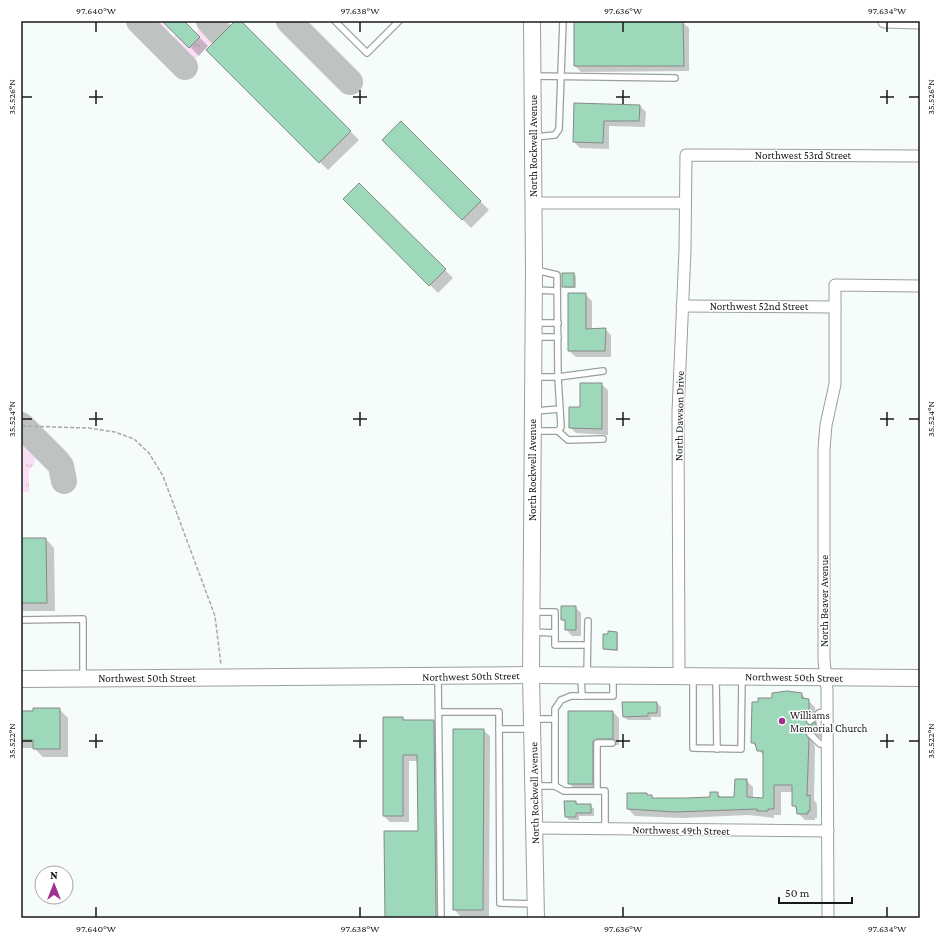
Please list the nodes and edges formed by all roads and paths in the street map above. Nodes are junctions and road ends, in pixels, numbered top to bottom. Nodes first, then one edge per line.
1 (335, 21) edge
2 (398, 21) edge
3 (532, 21) edge
4 (563, 21) edge
5 (884, 22) dead end
6 (920, 23) edge
7 (532, 76) junction
8 (562, 76) junction
9 (676, 78) dead end
10 (533, 137) junction
11 (686, 155) joint
12 (920, 156) edge
13 (533, 203) junction
14 (685, 203) junction
15 (534, 270) junction
16 (920, 286) edge
17 (534, 290) junction
18 (558, 291) junction
19 (682, 306) junction
20 (835, 307) junction
21 (558, 323) junction
22 (533, 330) junction
23 (558, 337) junction
24 (603, 371) dead end
25 (533, 377) junction
26 (558, 377) junction
27 (560, 409) junction
28 (532, 411) junction
29 (22, 426) dead end
30 (532, 431) junction
31 (558, 431) junction
32 (603, 439) dead end
33 (531, 612) junction
34 (21, 620) edge
35 (588, 621) dead end
36 (531, 632) junction
37 (555, 633) junction
38 (587, 645) junction
39 (531, 675) junction
40 (584, 675) junction
41 (438, 676) junction
42 (613, 676) junction
43 (686, 676) junction
44 (716, 676) junction
45 (742, 676) junction
46 (826, 677) junction
47 (83, 678) junction
48 (222, 678) junction
49 (920, 678) edge
50 (21, 679) edge
51 (582, 696) junction
52 (827, 711) junction
53 (438, 712) junction
54 (555, 719) junction
55 (810, 721) dead end
56 (532, 724) junction
57 (499, 729) junction
58 (810, 734) dead end
59 (612, 743) dead end
60 (827, 744) junction
61 (717, 749) junction
62 (534, 786) junction
63 (555, 786) junction
64 (597, 791) junction
65 (535, 828) junction
66 (605, 829) junction
67 (828, 831) junction
68 (536, 911) edge
69 (441, 918) edge
70 (828, 918) edge

1 - 2 lane
3 - 7 street, North Rockwell Avenue
4 - 8 lane
5 - 6 street
7 - 8 lane
7 - 10 street, North Rockwell Avenue
8 - 9 lane
8 - 10 lane
10 - 13 street, North Rockwell Avenue
11 - 12 street, Northwest 53rd Street
11 - 14 street, North Dawson Drive
13 - 14 street
13 - 15 street, North Rockwell Avenue
14 - 19 street, North Dawson Drive
15 - 17 street, North Rockwell Avenue
15 - 18 lane
16 - 20 street, North Beaver Avenue
17 - 18 lane
17 - 22 street, North Rockwell Avenue
18 - 21 lane
19 - 20 street, Northwest 52nd Street
19 - 43 street, North Dawson Drive
20 - 46 street, North Beaver Avenue
21 - 22 lane
21 - 23 lane
22 - 23 lane
22 - 25 street, North Rockwell Avenue
23 - 26 lane
24 - 26 lane
25 - 26 lane
25 - 28 street, North Rockwell Avenue
26 - 27 lane
27 - 28 lane
27 - 31 lane
28 - 30 street, North Rockwell Avenue
29 - 48 path
30 - 31 lane
30 - 33 street, North Rockwell Avenue
31 - 32 lane
33 - 36 street, North Rockwell Avenue
33 - 37 lane
34 - 47 lane
35 - 38 lane
36 - 37 lane
36 - 39 street, North Rockwell Avenue
37 - 38 lane
38 - 40 lane
39 - 40 street, Northwest 50th Street
39 - 41 street, Northwest 50th Street
39 - 56 street, North Rockwell Avenue
40 - 42 street, Northwest 50th Street
40 - 51 lane
41 - 48 street, Northwest 50th Street
41 - 53 lane
42 - 43 street, Northwest 50th Street
42 - 51 lane
43 - 44 street, Northwest 50th Street
43 - 61 lane
44 - 45 street, Northwest 50th Street
44 - 61 lane
45 - 46 street, Northwest 50th Street
45 - 61 lane
46 - 49 street, Northwest 50th Street
46 - 52 street, North Beaver Avenue
47 - 48 street, Northwest 50th Street
47 - 50 street, Northwest 50th Street
51 - 54 lane
52 - 55 lane
52 - 60 street, North Beaver Avenue
53 - 57 lane
53 - 69 lane
54 - 56 lane
54 - 63 lane
56 - 57 lane
56 - 62 street, North Rockwell Avenue
57 - 68 lane
58 - 60 lane
59 - 64 lane
60 - 67 street, North Beaver Avenue
62 - 63 lane
62 - 65 street, North Rockwell Avenue
63 - 64 lane
64 - 66 lane
65 - 66 street, Northwest 49th Street
65 - 68 street, North Rockwell Avenue
66 - 67 street, Northwest 49th Street
67 - 70 street, North Beaver Avenue

